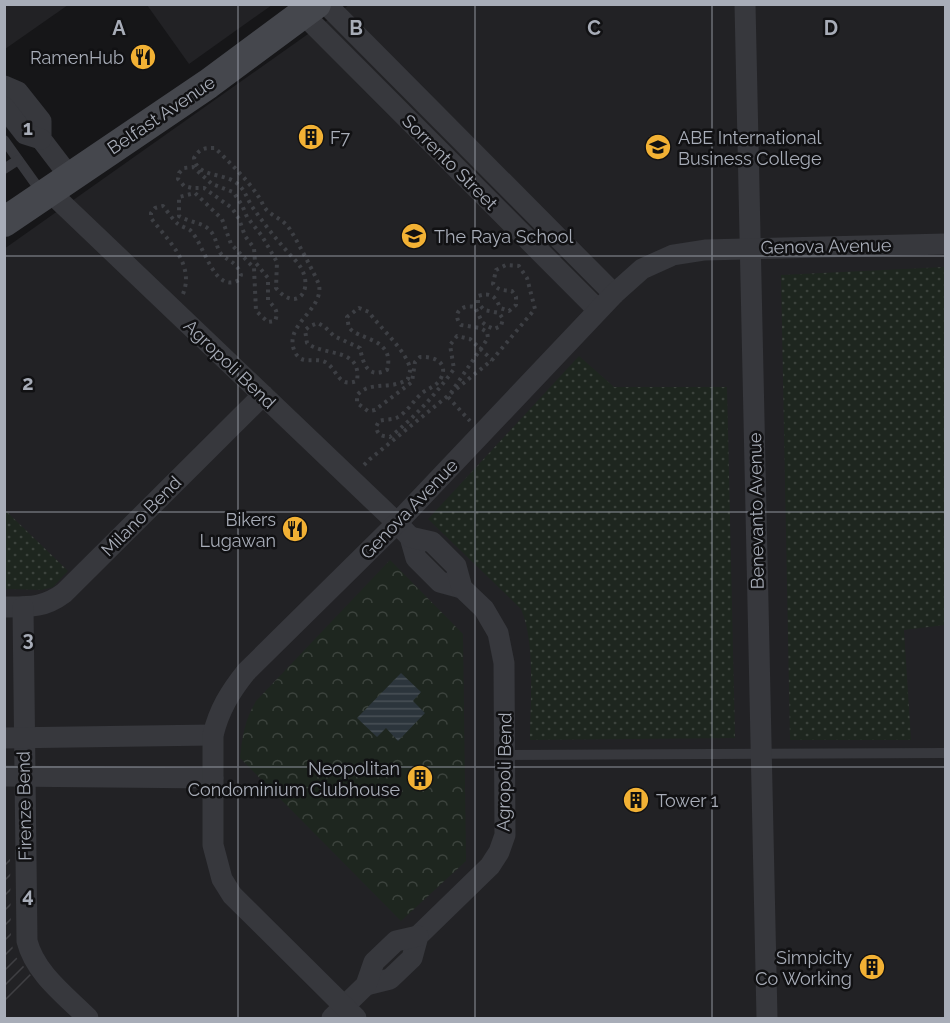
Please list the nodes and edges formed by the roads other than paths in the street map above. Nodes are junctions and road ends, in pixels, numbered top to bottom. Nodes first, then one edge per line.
1 (745, 4) edge
2 (315, 8) edge
3 (4, 86) edge
4 (4, 107) edge
5 (42, 139) junction
6 (4, 141) edge
7 (18, 160) junction
8 (4, 169) edge
9 (54, 188) junction
10 (4, 222) edge
11 (945, 244) edge
12 (751, 248) junction
13 (614, 294) junction
14 (597, 309) junction
15 (263, 395) junction
16 (404, 530) junction
17 (14, 607) edge
18 (213, 735) junction
19 (14, 738) edge
20 (945, 753) edge
21 (762, 754) junction
22 (505, 755) junction
23 (14, 776) edge
24 (213, 778) junction
25 (344, 1015) edge
26 (84, 1017) edge
27 (767, 1018) edge

1 - 12 street, Benevanto Avenue
2 - 9 main road, Belfast Avenue
2 - 13 street, Sorrento Street
2 - 14 street, Sorrento Street
3 - 5 street
4 - 5 street
5 - 9 street, Agropoli Bend
6 - 7 lane
7 - 8 lane
7 - 9 lane
9 - 10 main road, Belfast Avenue
9 - 15 street, Agropoli Bend
11 - 12 street, Genova Avenue
12 - 13 street, Genova Avenue
12 - 21 street, Benevanto Avenue
13 - 14 street, Genova Avenue
14 - 16 street, Genova Avenue
15 - 16 street, Agropoli Bend
15 - 17 street, Milano Bend
16 - 18 street, Genova Avenue
16 - 22 street, Agropoli Bend
17 - 19 street, Firenze Bend
18 - 19 street
18 - 24 street, Genova Avenue
19 - 23 street, Firenze Bend
20 - 21 lane
21 - 22 lane
21 - 27 street, Benevanto Avenue
22 - 25 street, Agropoli Bend
23 - 24 street
23 - 26 street, Firenze Bend
24 - 25 street, Genova Avenue

